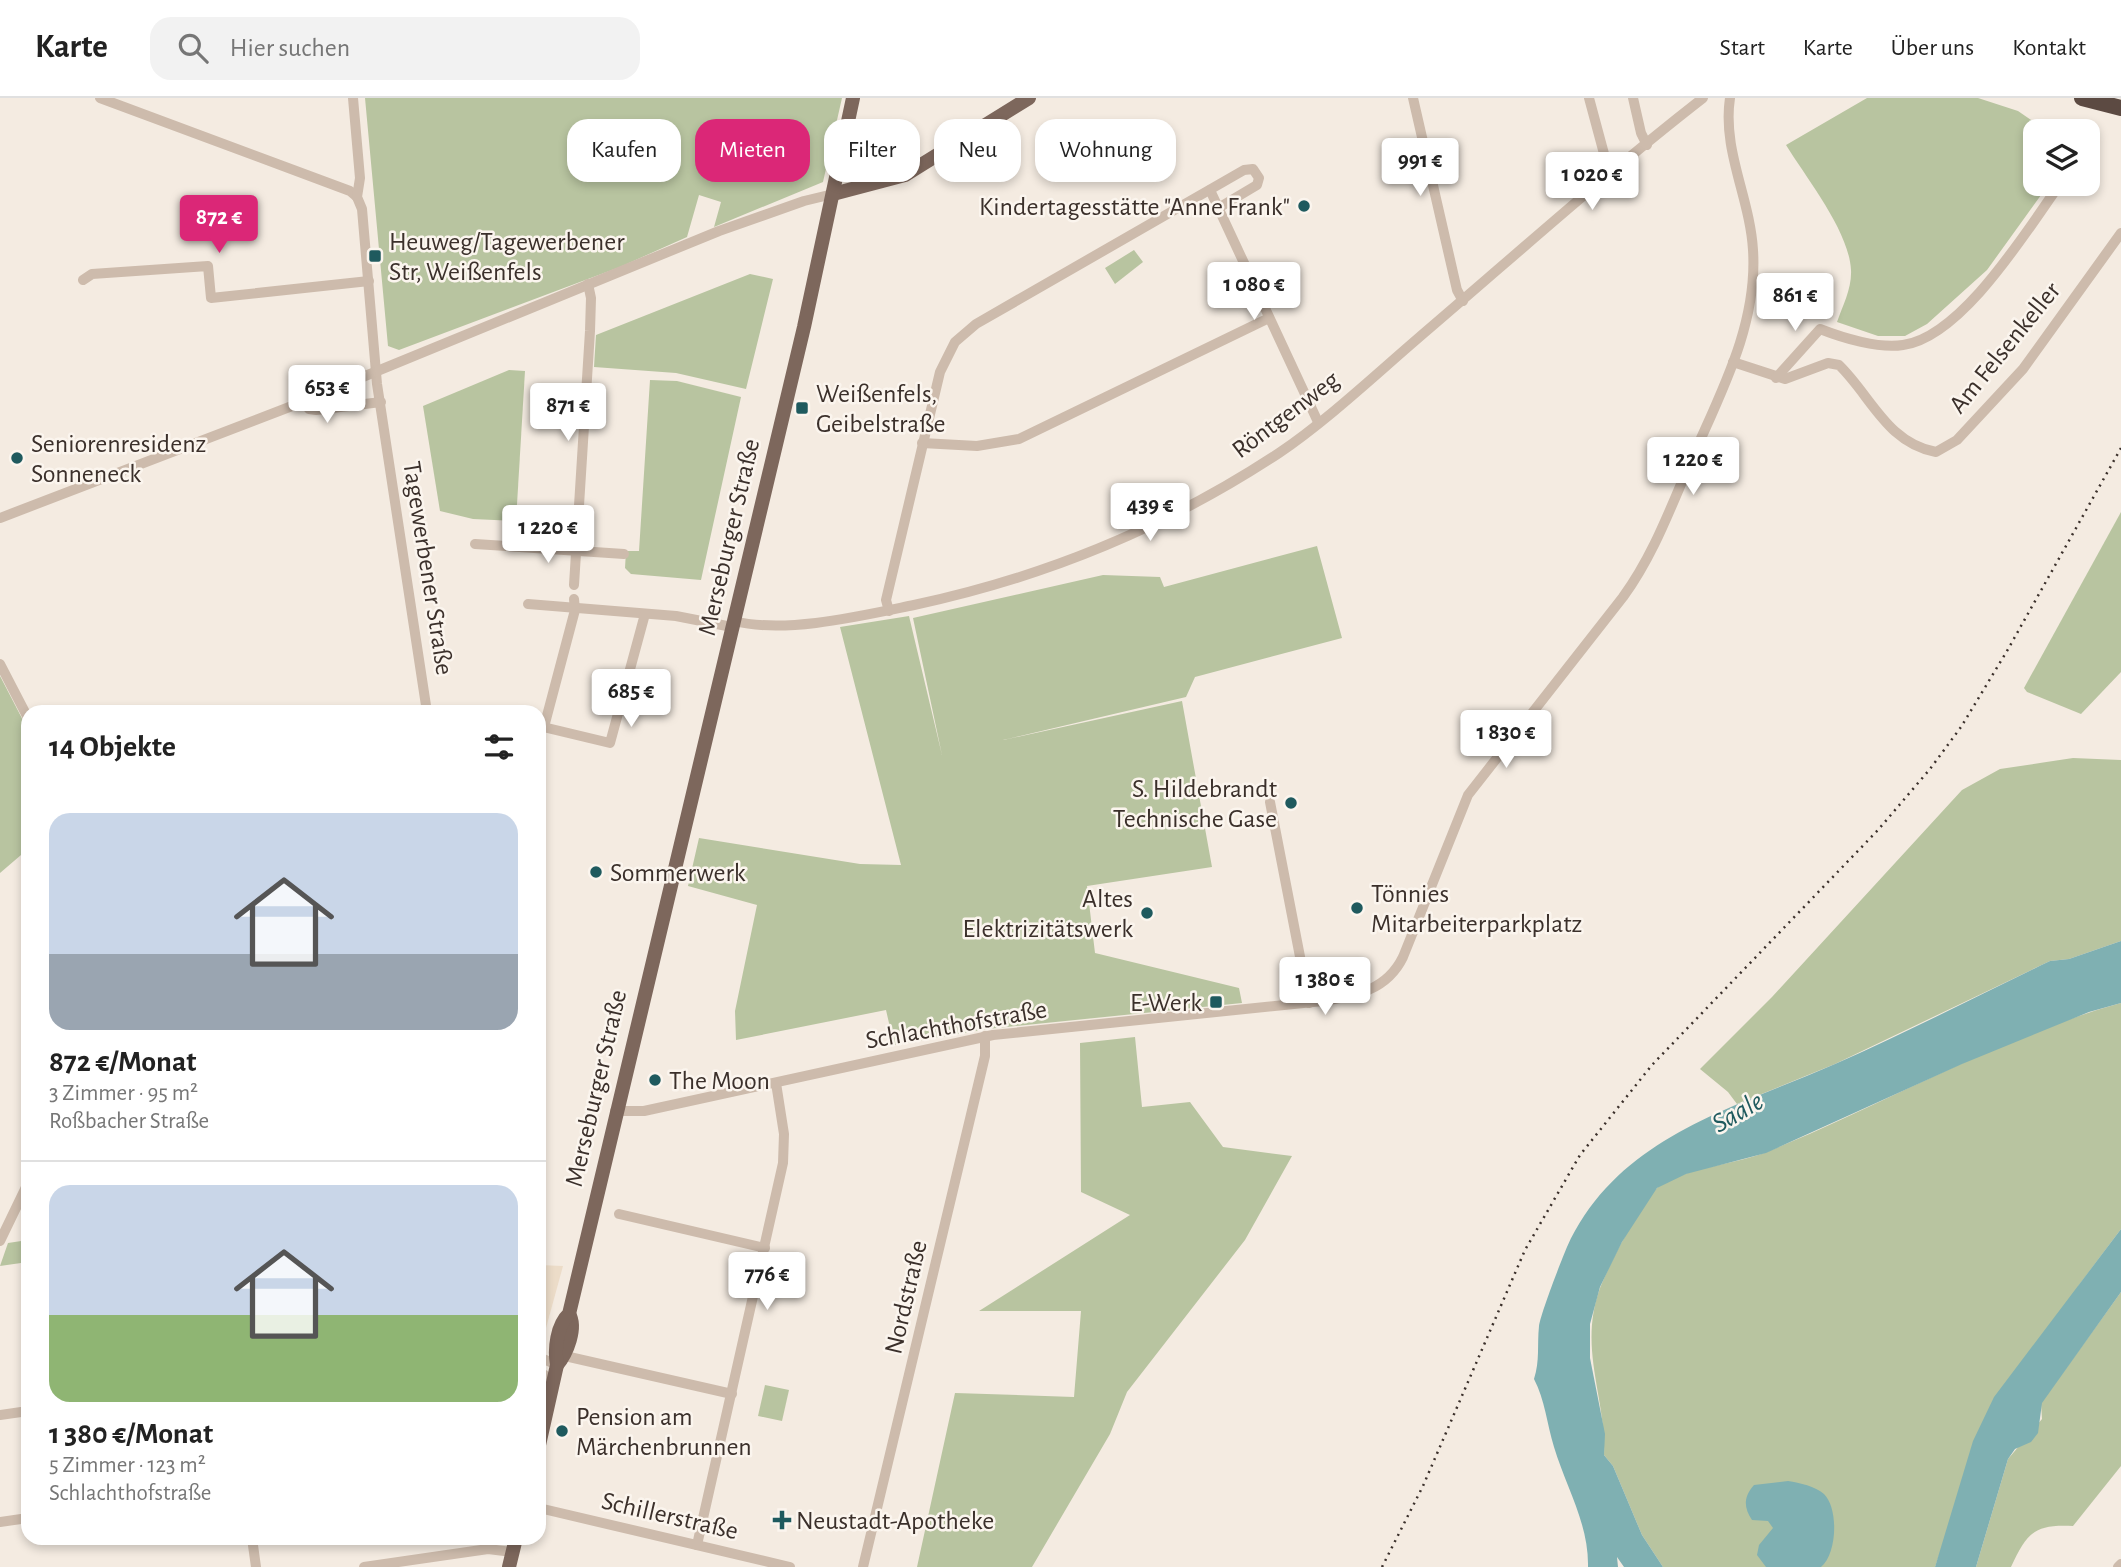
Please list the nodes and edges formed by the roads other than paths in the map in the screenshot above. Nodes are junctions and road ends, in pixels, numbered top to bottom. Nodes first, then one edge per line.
1 (100, 98) edge
2 (354, 98) edge
3 (853, 98) edge
4 (1029, 98) edge
5 (1413, 98) edge
6 (1589, 98) edge
7 (1633, 98) edge
8 (1703, 98) edge
9 (1730, 98) edge
10 (2082, 98) edge
11 (2121, 108) edge
12 (1647, 145) junction
13 (1610, 176) junction
14 (1210, 190) junction
15 (834, 194) junction
16 (2051, 196) edge
17 (357, 197) junction
18 (1220, 207) junction
19 (2121, 233) edge
20 (83, 279) dead end
21 (369, 281) junction
22 (588, 284) junction
23 (1462, 301) junction
24 (1269, 318) junction
25 (1733, 362) junction
26 (376, 370) junction
27 (1776, 378) junction
28 (304, 401) junction
29 (381, 402) junction
30 (1318, 422) junction
31 (922, 443) junction
32 (0, 518) edge
33 (475, 544) dead end
34 (578, 551) junction
35 (624, 554) dead end
36 (575, 585) dead end
37 (528, 604) dead end
38 (574, 604) junction
39 (888, 611) junction
40 (645, 614) junction
41 (733, 624) junction
42 (0, 664) edge
43 (21, 705) edge
44 (426, 705) edge
45 (546, 711) edge
46 (546, 727) edge
47 (1270, 802) dead end
48 (1309, 1003) junction
49 (985, 1036) junction
50 (776, 1083) junction
51 (615, 1111) junction
52 (21, 1198) edge
53 (619, 1214) dead end
54 (0, 1241) edge
55 (765, 1248) junction
56 (546, 1358) edge
57 (561, 1360) junction
58 (546, 1376) edge
59 (554, 1382) junction
60 (733, 1394) junction
61 (21, 1412) edge
62 (0, 1415) edge
63 (546, 1416) edge
64 (546, 1510) edge
65 (21, 1519) edge
66 (0, 1522) edge
67 (253, 1545) edge
68 (514, 1545) edge
69 (697, 1545) junction
70 (256, 1567) edge
71 (364, 1567) edge
72 (509, 1567) edge
73 (790, 1567) edge
74 (863, 1567) edge

1 - 17 street
2 - 17 street, Tagewerbener Straße
3 - 15 main road, Merseburger Straße
4 - 15 main road
5 - 23 street
6 - 13 street
7 - 12 street
8 - 12 street, Röntgenweg
9 - 25 street, Schlachthofstraße
10 - 11 highway
12 - 13 street, Röntgenweg
13 - 23 street, Röntgenweg
14 - 18 street
14 - 18 street
14 - 31 street
15 - 22 street
15 - 41 main road, Merseburger Straße
16 - 27 street
17 - 21 street, Tagewerbener Straße
18 - 24 street
19 - 27 street, Am Felsenkeller
20 - 21 street
21 - 26 street, Tagewerbener Straße
22 - 26 street
22 - 34 street
23 - 30 street, Röntgenweg
24 - 30 street
24 - 31 street
25 - 27 street
25 - 48 street, Schlachthofstraße
26 - 28 street
26 - 29 street, Tagewerbener Straße
28 - 29 street
28 - 32 street
29 - 44 street, Tagewerbener Straße
30 - 39 street, Röntgenweg
31 - 39 street
33 - 34 street
34 - 35 street
34 - 36 street
37 - 38 street, Röntgenweg
38 - 40 street, Röntgenweg
38 - 45 street
39 - 41 street, Röntgenweg
40 - 41 street, Röntgenweg
40 - 46 street
41 - 51 main road, Merseburger Straße
42 - 43 street
47 - 48 street
48 - 49 street, Schlachthofstraße
49 - 50 street, Schlachthofstraße
49 - 74 street, Nordstraße
50 - 51 street, Schlachthofstraße
50 - 55 street
51 - 57 main road, Merseburger Straße
52 - 54 street
53 - 55 street
55 - 60 street
56 - 57 street
57 - 59 main road, Merseburger Straße
57 - 60 street
58 - 59 street
59 - 63 main road, Merseburger Straße
60 - 69 street
61 - 62 street
64 - 69 street, Schillerstraße
65 - 66 street
67 - 70 street
68 - 71 street
68 - 72 main road
69 - 73 street, Schillerstraße

